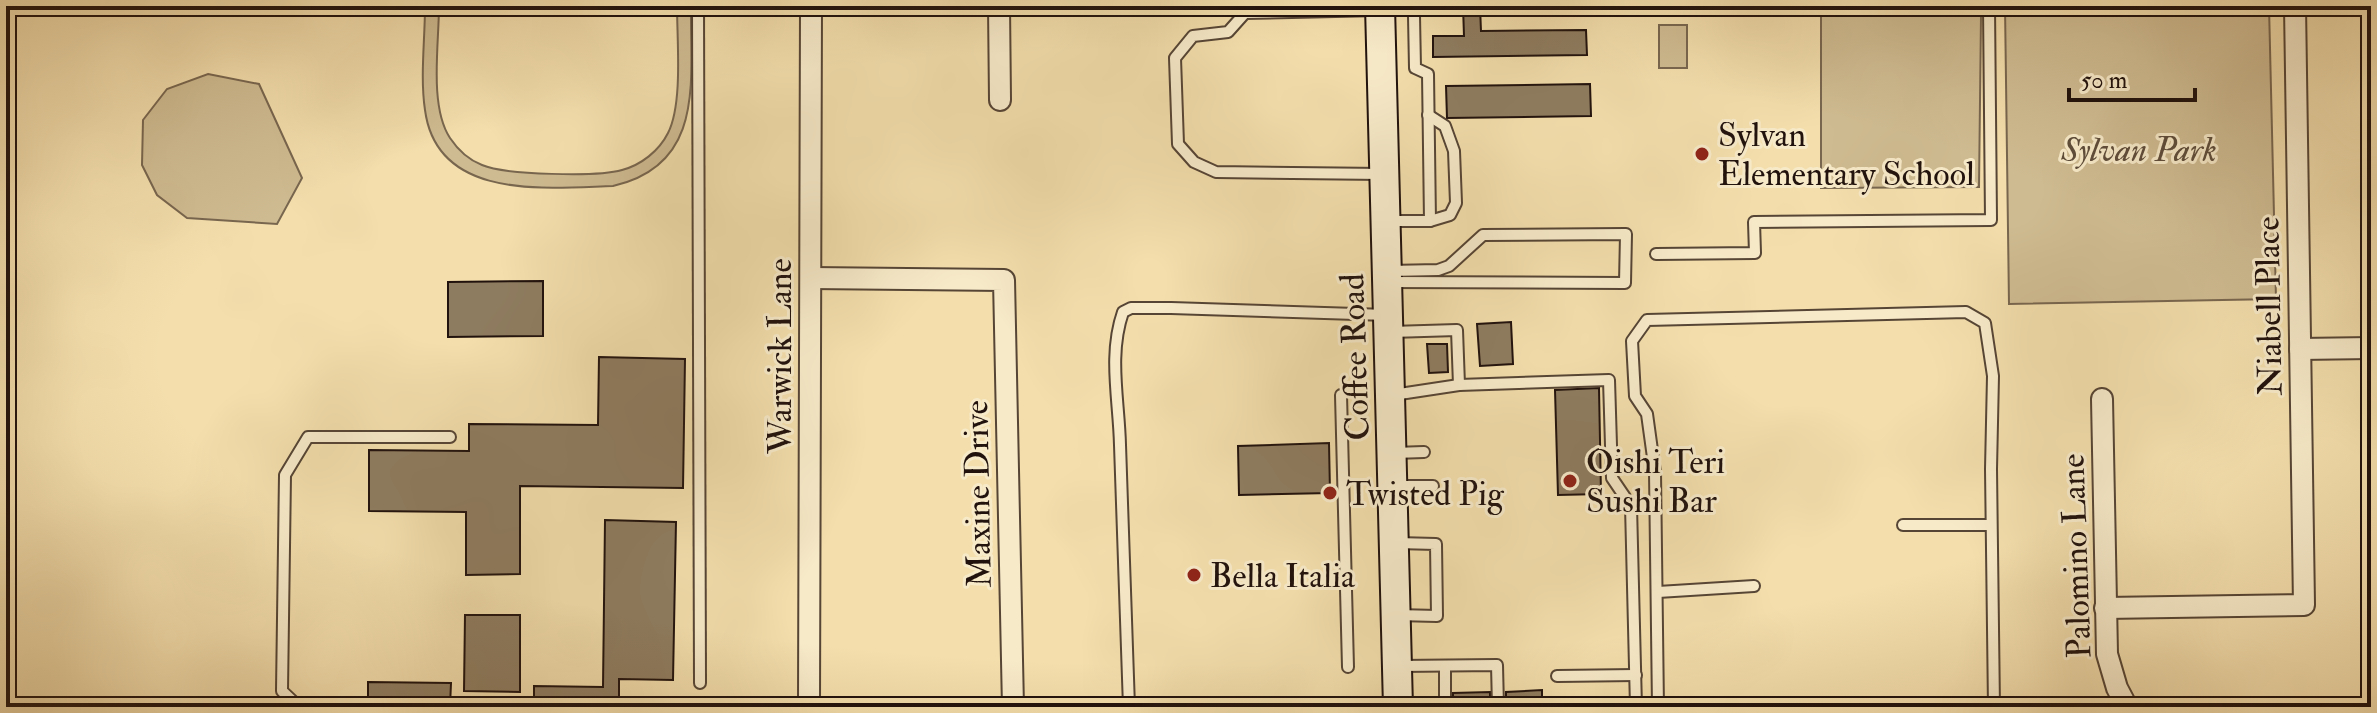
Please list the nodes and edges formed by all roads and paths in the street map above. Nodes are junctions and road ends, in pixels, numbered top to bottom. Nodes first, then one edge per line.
1 (698, 6) edge
2 (811, 6) edge
3 (999, 6) edge
4 (1989, 6) edge
5 (2295, 6) edge
6 (1380, 8) edge
7 (1242, 10) edge
8 (1414, 16) dead end
9 (1000, 100) dead end
10 (1428, 115) junction
11 (1385, 174) junction
12 (1386, 221) junction
13 (1430, 221) junction
14 (1656, 254) dead end
15 (1388, 277) junction
16 (811, 278) junction
17 (1389, 323) junction
18 (2371, 348) edge
19 (2300, 349) junction
20 (1459, 385) junction
21 (1341, 395) dead end
22 (1391, 395) junction
23 (2102, 399) dead end
24 (450, 437) dead end
25 (1424, 452) dead end
26 (1392, 453) junction
27 (1393, 486) junction
28 (1433, 486) dead end
29 (1903, 525) dead end
30 (1991, 525) junction
31 (1395, 543) junction
32 (1754, 586) dead end
33 (1658, 592) junction
34 (2105, 608) junction
35 (1397, 615) junction
36 (1398, 666) junction
37 (1445, 666) junction
38 (1348, 667) dead end
39 (1636, 675) junction
40 (1557, 676) dead end
41 (700, 683) dead end
42 (299, 707) edge
43 (809, 707) edge
44 (1013, 707) edge
45 (1129, 707) edge
46 (1398, 707) edge
47 (1445, 707) edge
48 (1498, 707) edge
49 (1636, 707) edge
50 (1658, 707) edge
51 (1994, 707) edge
52 (2127, 707) edge

1 - 41 lane
2 - 16 street, Warwick Lane
3 - 9 street
4 - 14 lane
5 - 19 street, Niabell Place
6 - 7 lane
6 - 11 main road, Coffee Road
7 - 11 lane
8 - 10 lane
10 - 13 lane
10 - 13 lane
11 - 12 main road, Coffee Road
12 - 13 lane
12 - 15 main road, Coffee Road
15 - 15 lane
15 - 17 main road, Coffee Road
16 - 43 street, Warwick Lane
16 - 44 street, Maxine Drive
17 - 20 lane
17 - 22 main road, Coffee Road
17 - 45 lane
18 - 19 street
19 - 34 street, Niabell Place
20 - 22 lane
20 - 39 lane
21 - 38 lane
22 - 26 main road, Coffee Road
23 - 34 street, Palomino Lane
24 - 42 lane
25 - 26 lane
26 - 27 main road, Coffee Road
27 - 28 lane
27 - 31 main road, Coffee Road
29 - 30 lane
30 - 33 lane
30 - 51 lane
31 - 35 main road, Coffee Road
31 - 35 lane
32 - 33 lane
33 - 50 lane
34 - 52 street, Palomino Lane
35 - 36 main road, Coffee Road
36 - 37 lane
36 - 46 main road, Coffee Road
37 - 47 lane
37 - 48 lane
39 - 40 lane
39 - 49 lane

